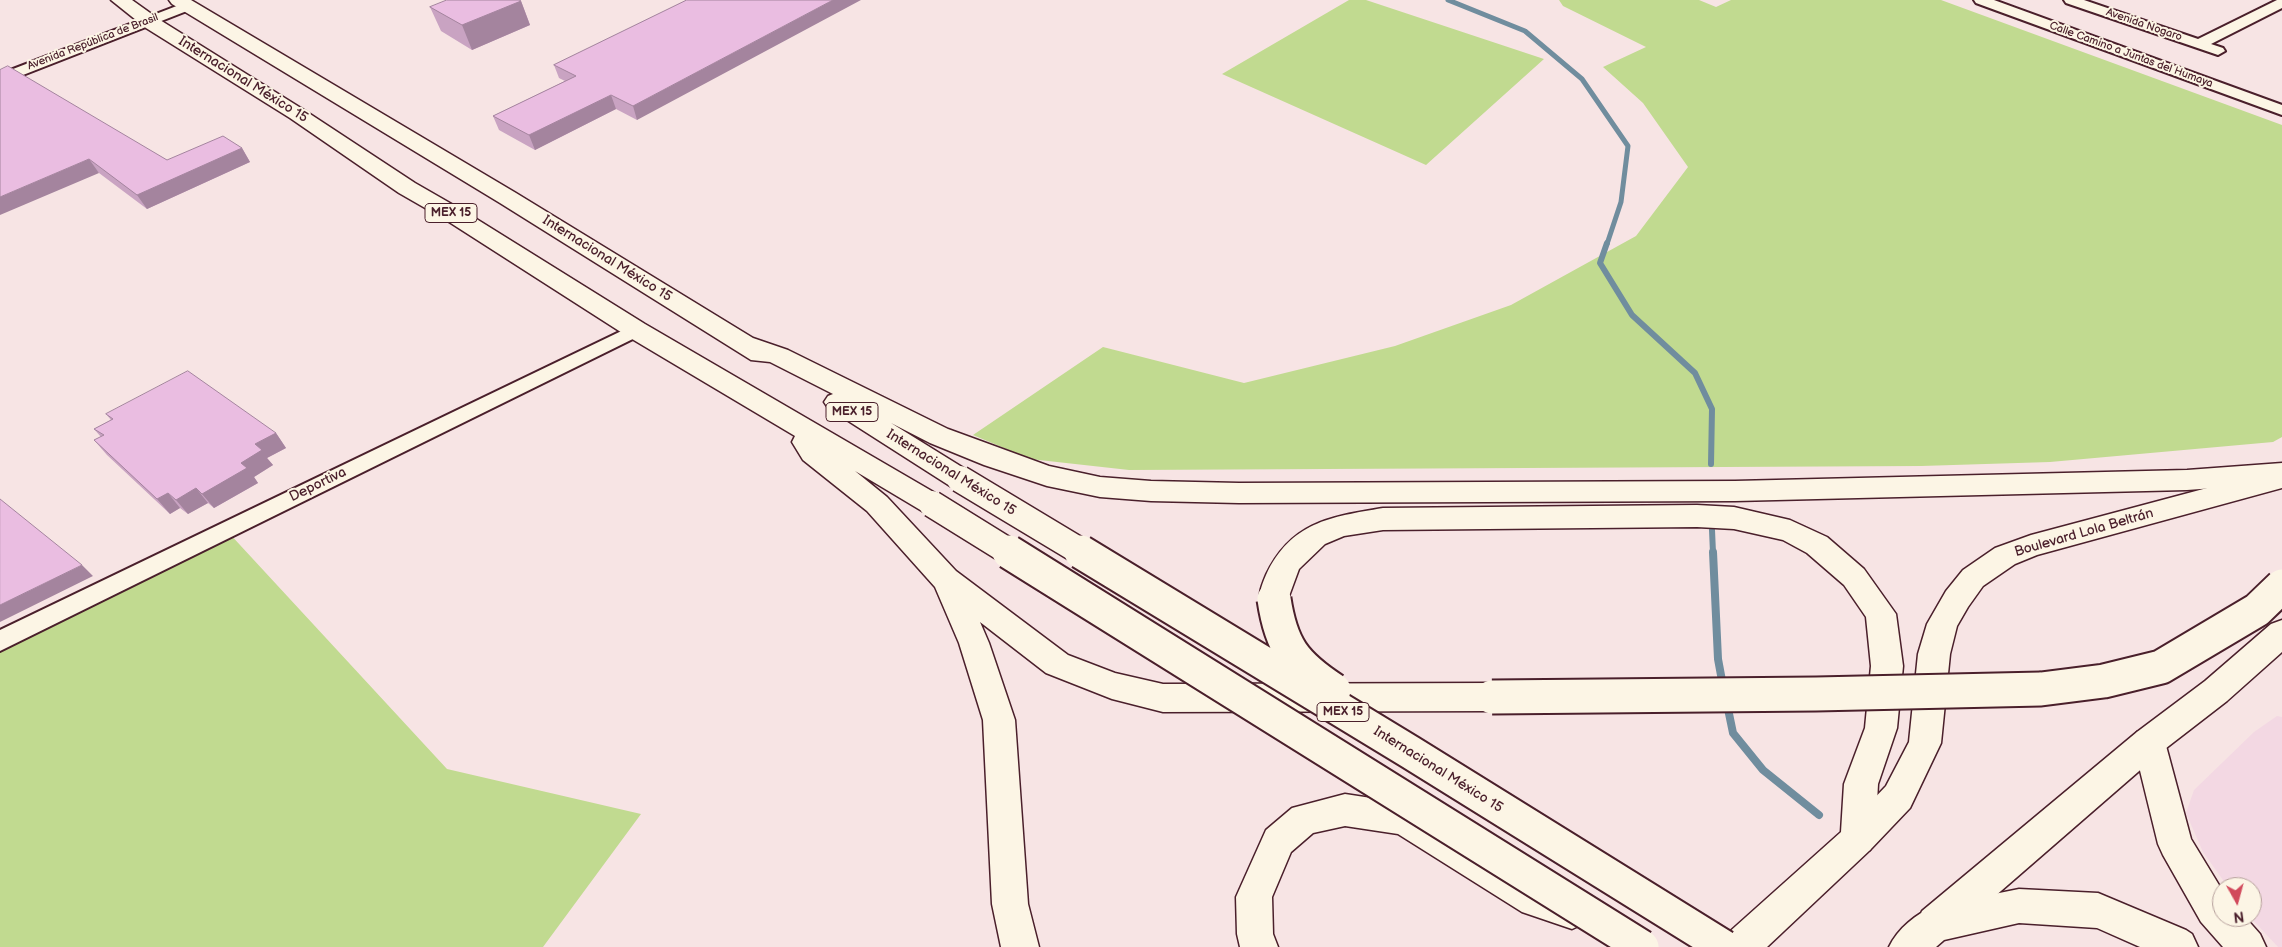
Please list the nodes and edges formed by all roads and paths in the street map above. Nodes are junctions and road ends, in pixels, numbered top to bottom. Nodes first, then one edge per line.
1 (120, 0) edge
2 (1981, 0) edge
3 (2076, 1) edge
4 (179, 2) edge
5 (2282, 3) edge
6 (144, 16) junction
7 (2199, 44) junction
8 (2218, 51) dead end
9 (0, 70) edge
10 (0, 79) edge
11 (2282, 110) edge
12 (636, 330) junction
13 (744, 344) junction
14 (787, 419) junction
15 (2282, 473) edge
16 (2282, 478) edge
17 (946, 579) junction
18 (2282, 586) edge
19 (2282, 633) edge
20 (0, 641) edge
21 (2149, 742) junction
22 (1410, 752) junction
23 (1858, 839) junction
24 (1594, 918) junction
25 (1935, 924) junction
26 (1020, 947) edge
27 (1260, 947) edge
28 (1642, 947) edge
29 (1724, 947) edge
30 (1740, 947) edge
31 (1908, 947) edge
32 (2179, 947) edge
33 (2247, 947) edge

1 - 6 main road, Internacional México 15 / MEX 15
2 - 11 street, Calle Camino a Juntas del Humaya
3 - 7 street, Avenida Nogaro
4 - 6 street, Avenida República de Brasil
4 - 13 main road, Internacional México 15 / MEX 15
5 - 7 street
6 - 9 street, Avenida República de Brasil
6 - 10 street, Avenida República de Brasil
6 - 12 main road, Internacional México 15 / MEX 15
7 - 8 street, Avenida Nogaro
12 - 14 main road, Internacional México 15 / MEX 15
12 - 20 street, Deportiva
13 - 15 main road
13 - 22 main road, Internacional México 15 / MEX 15, bridge
14 - 17 main road
14 - 24 main road, Internacional México 15 / MEX 15, bridge
16 - 23 main road, Boulevard Lola Beltrán
17 - 18 main road, bridge
17 - 26 main road
19 - 21 main road
21 - 25 main road
21 - 33 main road
22 - 23 main road, bridge
22 - 29 main road, Internacional México 15 / MEX 15, bridge
23 - 30 main road, Boulevard Lola Beltrán
24 - 27 main road
24 - 28 main road, Internacional México 15 / MEX 15, bridge
25 - 31 main road
25 - 32 main road

